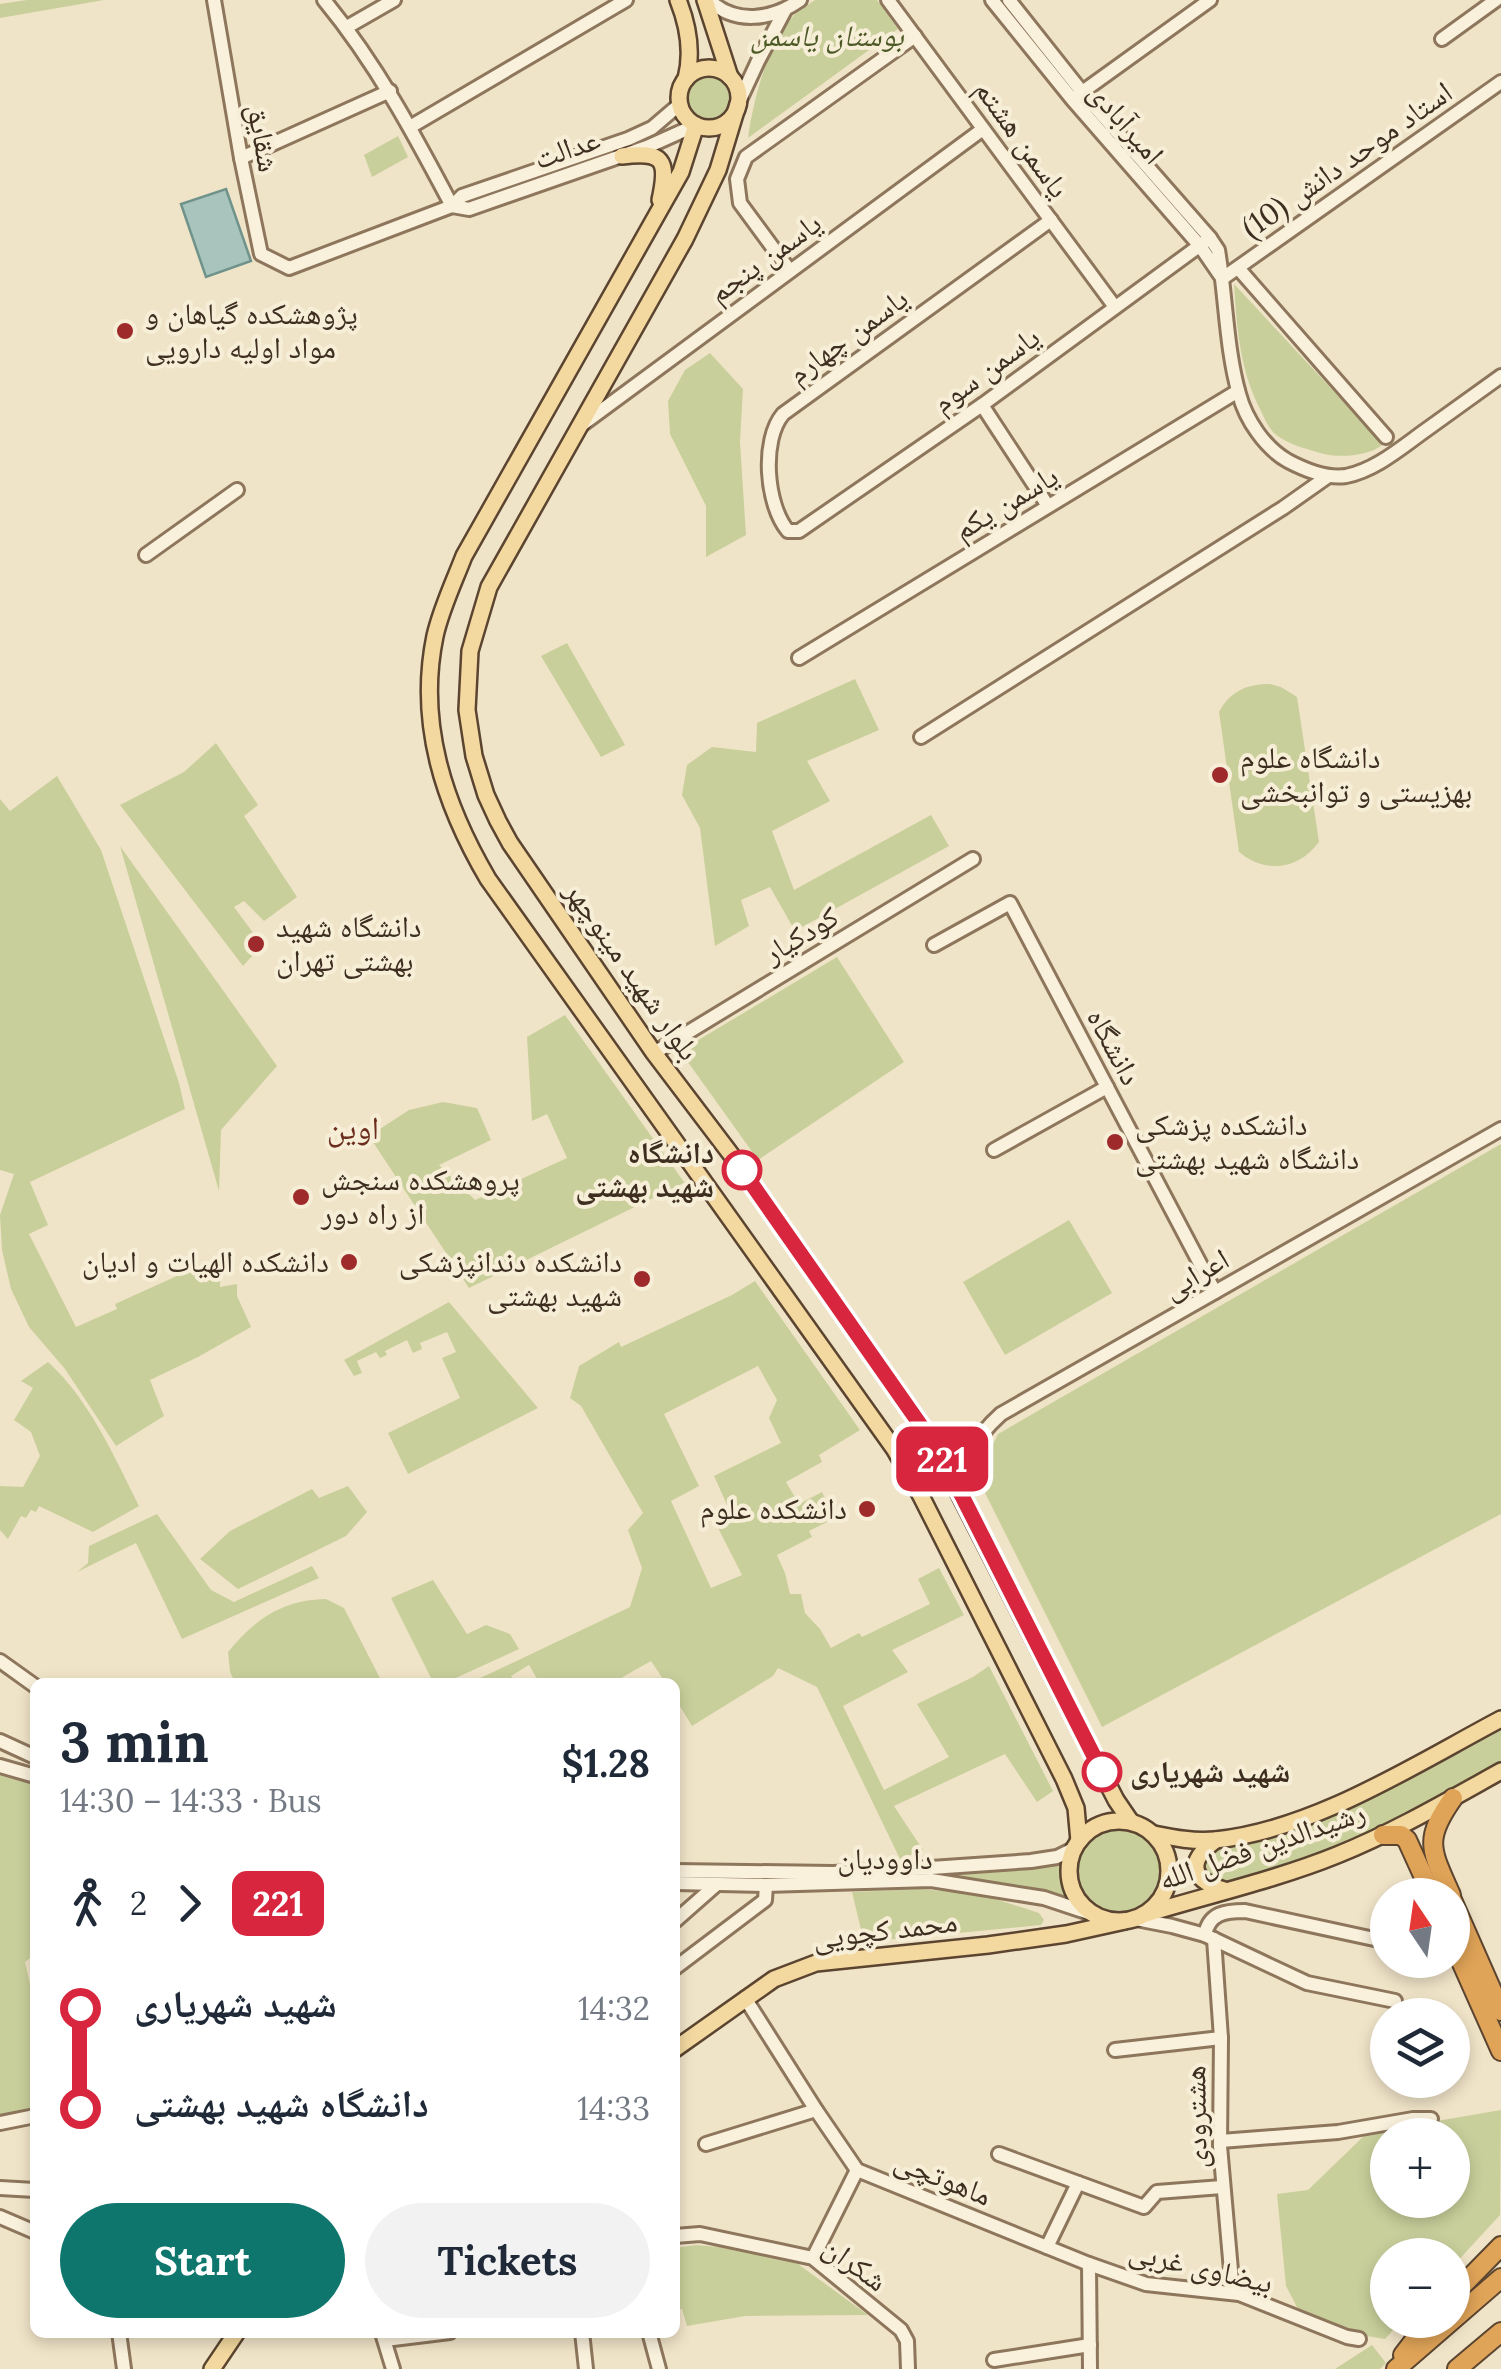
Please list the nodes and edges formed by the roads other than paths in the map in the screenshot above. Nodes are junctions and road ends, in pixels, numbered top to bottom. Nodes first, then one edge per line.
1 (214, 0) edge
2 (324, 0) edge
3 (394, 0) edge
4 (626, 0) edge
5 (678, 0) edge
6 (707, 0) edge
7 (800, 0) edge
8 (888, 0) edge
9 (992, 0) edge
10 (1009, 0) edge
11 (1210, 0) edge
12 (1496, 0) edge
13 (785, 10) junction
14 (347, 28) junction
15 (915, 36) junction
16 (1442, 39) dead end
17 (730, 77) junction
18 (686, 80) junction
19 (1501, 82) edge
20 (390, 91) junction
21 (1077, 96) junction
22 (680, 104) junction
23 (738, 104) junction
24 (696, 125) junction
25 (410, 127) junction
26 (984, 129) junction
27 (622, 156) junction
28 (240, 158) junction
29 (680, 172) junction
30 (712, 184) junction
31 (452, 206) junction
32 (659, 210) junction
33 (1051, 220) junction
34 (1205, 242) junction
35 (289, 268) joint
36 (1238, 268) junction
37 (790, 271) junction
38 (1223, 278) junction
39 (1115, 307) junction
40 (1501, 376) edge
41 (1238, 391) junction
42 (982, 406) junction
43 (577, 429) junction
44 (1386, 438) dead end
45 (1327, 476) junction
46 (238, 490) dead end
47 (1048, 506) junction
48 (799, 530) joint
49 (146, 555) dead end
50 (800, 658) dead end
51 (921, 736) dead end
52 (973, 859) dead end
53 (934, 945) dead end
54 (654, 1053) junction
55 (1107, 1087) junction
56 (1501, 1129) edge
57 (994, 1150) dead end
58 (1214, 1292) junction
59 (963, 1498) junction
60 (0, 1661) edge
61 (30, 1682) edge
62 (1501, 1719) edge
63 (0, 1741) edge
64 (30, 1756) edge
65 (0, 1766) edge
66 (1501, 1772) edge
67 (30, 1775) edge
68 (1453, 1798) junction
69 (1131, 1822) junction
70 (1154, 1834) junction
71 (1383, 1835) junction
72 (1216, 1840) junction
73 (1077, 1844) junction
74 (680, 1871) edge
75 (931, 1874) junction
76 (1424, 1878) edge
77 (1444, 1878) edge
78 (680, 1883) edge
79 (717, 1884) junction
80 (766, 1885) junction
81 (1218, 1892) junction
82 (1092, 1914) junction
83 (680, 1916) edge
84 (1136, 1918) junction
85 (1204, 1935) junction
86 (1370, 1938) edge
87 (1470, 1939) edge
88 (680, 1964) edge
89 (1468, 1978) edge
90 (745, 1998) junction
91 (1385, 1998) edge
92 (1501, 2010) edge
93 (1221, 2038) junction
94 (680, 2045) edge
95 (1115, 2050) dead end
96 (1501, 2051) edge
97 (816, 2110) junction
98 (30, 2117) edge
99 (0, 2124) edge
100 (1370, 2126) edge
101 (1221, 2141) junction
102 (706, 2144) dead end
103 (1000, 2154) dead end
104 (857, 2170) junction
105 (1078, 2182) junction
106 (1222, 2186) junction
107 (0, 2188) edge
108 (30, 2190) edge
109 (2, 2220) edge
110 (30, 2230) edge
111 (680, 2236) edge
112 (1501, 2246) edge
113 (1047, 2248) junction
114 (813, 2258) junction
115 (1089, 2264) junction
116 (1470, 2278) edge
117 (1501, 2278) edge
118 (1233, 2294) junction
119 (1501, 2332) edge
120 (120, 2338) edge
121 (233, 2338) edge
122 (384, 2338) edge
123 (583, 2338) edge
124 (650, 2338) edge
125 (1415, 2338) edge
126 (1359, 2339) dead end
127 (1090, 2345) junction
128 (994, 2360) dead end
129 (124, 2369) edge
130 (212, 2369) edge
131 (392, 2369) edge
132 (586, 2369) edge
133 (659, 2369) edge
134 (908, 2369) edge
135 (1090, 2369) edge
136 (1396, 2369) edge
137 (1458, 2369) edge

1 - 28 street, شقایق
2 - 14 street
3 - 14 street
4 - 25 street
5 - 18 main road
6 - 13 street
6 - 17 main road
7 - 13 street
8 - 15 street, یاسمن هشتم
9 - 21 street, امیرآبادی
10 - 21 street, امیرآبادی
11 - 21 street
12 - 16 street
13 - 23 street
14 - 20 street
15 - 26 street, یاسمن هشتم
15 - 37 street
17 - 18 main road
17 - 23 main road
18 - 22 main road
19 - 36 street, استاد موحد دانش (10)
20 - 25 street
20 - 28 street
21 - 34 street, امیرآبادی
22 - 24 main road
22 - 31 street, عدالت
23 - 24 main road
23 - 30 main road, بلوار شهید مینوچهر
24 - 27 street, عدالت
24 - 29 main road
25 - 31 street
26 - 33 street, یاسمن هشتم
26 - 37 street, یاسمن پنجم
27 - 31 street, عدالت
27 - 32 main road
28 - 35 street, شقایق
29 - 30 main road
29 - 32 main road
30 - 43 main road, بلوار شهید مینوچهر
31 - 35 street, عدالت
32 - 73 main road
33 - 39 street, یاسمن هشتم
33 - 48 street, یاسمن چهارم
34 - 38 street, امیرآبادی
34 - 39 street, یاسمن سوم
36 - 38 street, استاد موحد دانش (10)
36 - 44 street
37 - 43 street, یاسمن پنجم
38 - 41 street, امیرآبادی
39 - 42 street, یاسمن سوم
40 - 45 street
41 - 45 street, امیرآبادی
41 - 47 street, یاسمن یکم
42 - 47 street
42 - 48 street, یاسمن سوم
43 - 54 main road, بلوار شهید مینوچهر
45 - 51 street
46 - 49 street
47 - 50 street, یاسمن یکم
52 - 54 street, کودکیار
53 - 55 street, دانشگاه
54 - 59 main road, بلوار شهید مینوچهر
55 - 57 street
55 - 58 street, دانشگاه
56 - 58 street, اعرابی
58 - 59 street, اعرابی
59 - 69 main road, بلوار شهید مینوچهر
60 - 61 street
62 - 72 main road, رشیدالدین فضل الله
63 - 64 street
65 - 67 street
66 - 68 main road, رشیدالدین فضل الله
68 - 71 main road, رشیدالدین فضل الله
68 - 77 highway
69 - 70 main road
69 - 73 main road
70 - 72 main road, رشیدالدین فضل الله
70 - 84 main road
71 - 76 highway
71 - 81 main road, رشیدالدین فضل الله
72 - 81 main road
73 - 75 street, داوودیان
73 - 82 main road
74 - 75 street, داوودیان
75 - 80 street, داوودیان
75 - 82 street, داوودیان
78 - 79 street, داوودیان
79 - 80 street, داوودیان
79 - 83 street
80 - 88 street
81 - 84 main road, رشیدالدین فضل الله
81 - 85 street
82 - 84 main road
84 - 85 street
84 - 90 main road, محمد کچویی
85 - 86 street
85 - 91 street
85 - 93 street, هشترودی
87 - 92 highway
89 - 96 highway
90 - 94 main road, محمد کچویی
90 - 97 street, ماهوتچی
93 - 95 street
93 - 101 street, هشترودی
97 - 102 street
97 - 104 street, ماهوتچی
98 - 99 street
100 - 101 street
101 - 106 street, هشترودی
103 - 105 street
104 - 113 street, ماهوتچی
104 - 114 street
105 - 106 street
105 - 113 street
106 - 118 street, هشترودی
107 - 108 street
109 - 110 street
111 - 114 street, شکران
112 - 116 highway
113 - 115 street, ماهوتچی
114 - 134 street, شکران
115 - 118 street, بیضاوی غربی
115 - 127 street
117 - 136 highway
118 - 126 street, بیضاوی غربی
119 - 137 highway
120 - 129 street
121 - 130 main road
122 - 131 street
123 - 132 street
124 - 133 street
125 - 136 highway
127 - 128 street
127 - 135 street

